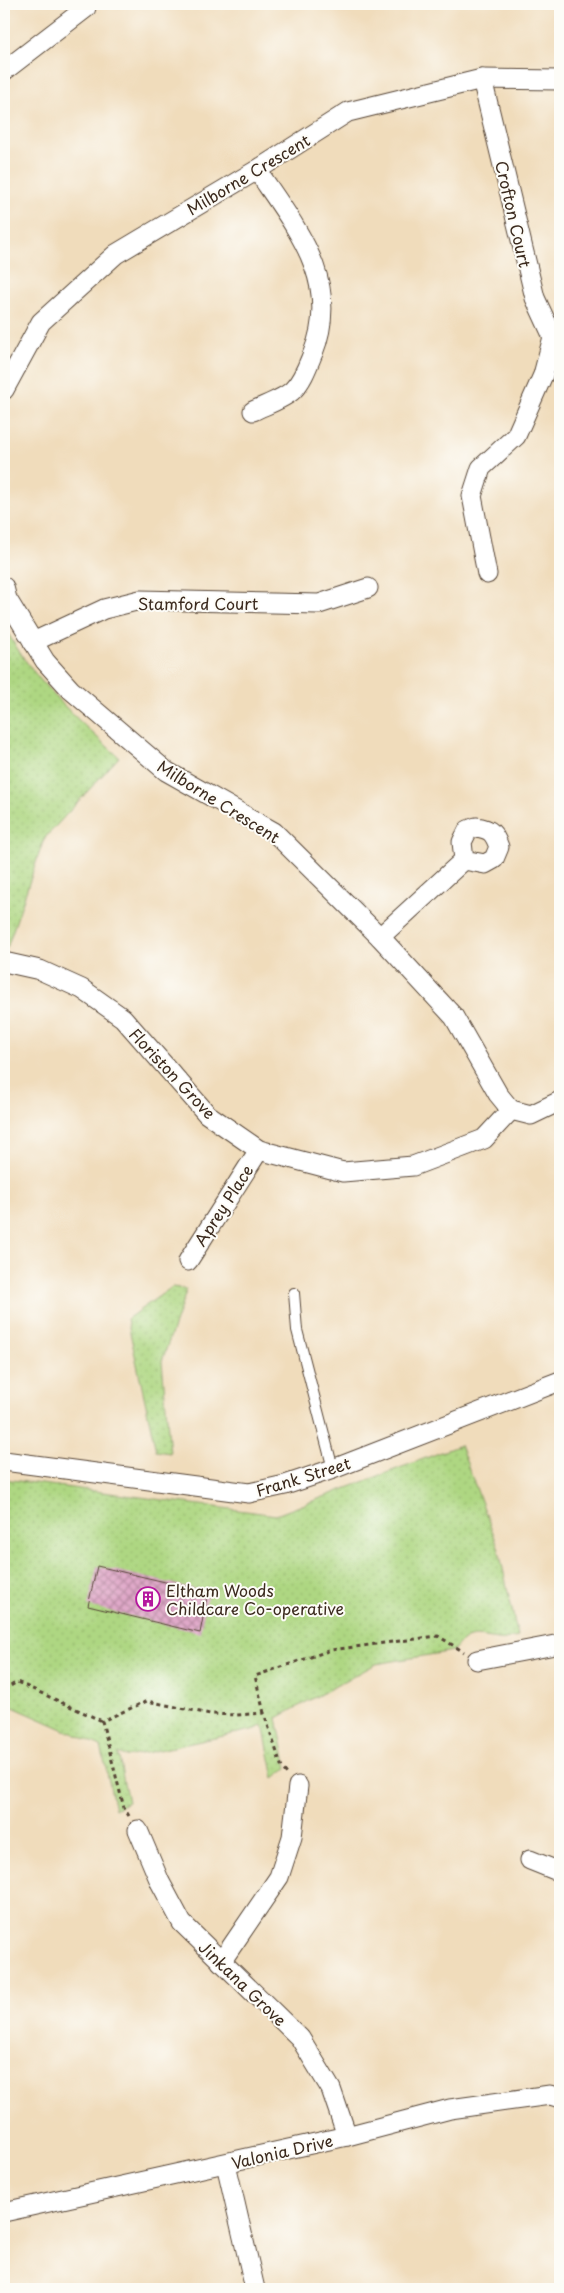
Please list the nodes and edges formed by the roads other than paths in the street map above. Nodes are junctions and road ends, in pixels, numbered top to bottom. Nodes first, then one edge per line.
1 (86, 8) dead end
2 (4, 71) edge
3 (482, 79) junction
4 (560, 80) edge
5 (257, 170) junction
6 (556, 339) edge
7 (4, 390) edge
8 (253, 411) dead end
9 (488, 574) dead end
10 (4, 587) edge
11 (368, 588) dead end
12 (33, 642) junction
13 (464, 860) dead end
14 (380, 936) junction
15 (4, 962) edge
16 (560, 1101) edge
17 (511, 1110) junction
18 (259, 1150) junction
19 (188, 1261) dead end
20 (294, 1293) dead end
21 (560, 1381) edge
22 (4, 1461) edge
23 (333, 1469) junction
24 (560, 1644) edge
25 (477, 1660) road end
26 (298, 1786) road end
27 (138, 1830) road end
28 (530, 1860) dead end
29 (560, 1872) edge
30 (221, 1962) junction
31 (560, 2098) edge
32 (347, 2136) junction
33 (226, 2164) junction
34 (4, 2212) edge
35 (255, 2289) edge

1 - 2 street
3 - 4 street, Milborne Crescent
3 - 5 street, Milborne Crescent
3 - 6 street, Crofton Court
5 - 7 street, Milborne Crescent
5 - 8 street
6 - 9 street
10 - 12 street, Milborne Crescent
11 - 12 street, Stamford Court
12 - 14 street, Milborne Crescent
13 - 14 street
14 - 17 street, Milborne Crescent
15 - 18 street, Floriston Grove
16 - 17 street
17 - 18 street, Floriston Grove
18 - 19 street, Aprey Place
20 - 23 lane
21 - 23 street, Frank Street
22 - 23 street, Frank Street
24 - 25 street
26 - 30 street
27 - 30 street, Jinkana Grove
28 - 29 street
30 - 32 street, Jinkana Grove
31 - 32 street, Valonia Drive
32 - 33 street, Valonia Drive
33 - 34 street, Valonia Drive
33 - 35 street

